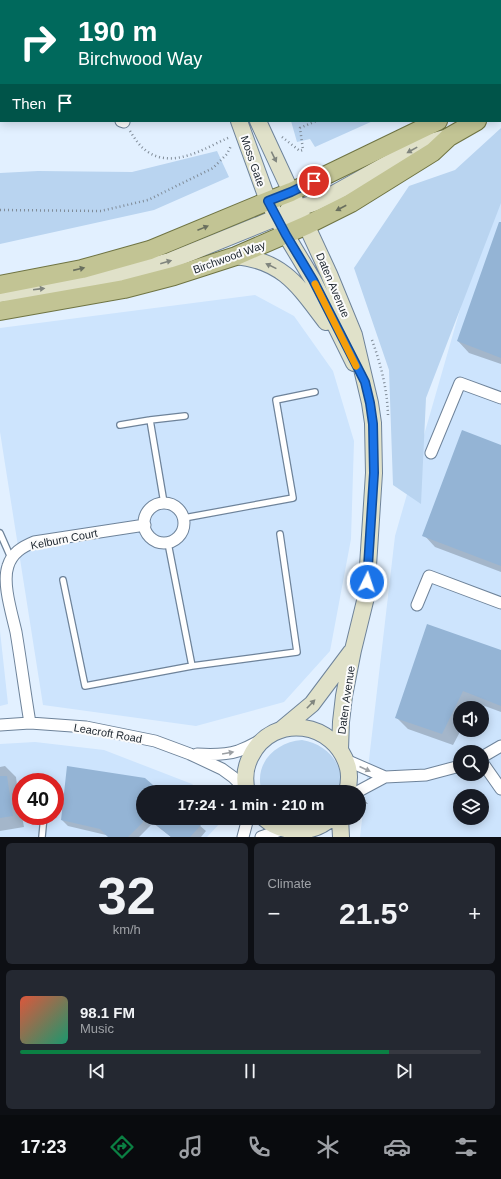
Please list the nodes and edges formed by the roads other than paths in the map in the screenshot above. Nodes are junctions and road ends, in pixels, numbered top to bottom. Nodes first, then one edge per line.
1 (239, 122) edge
2 (258, 122) edge
3 (436, 122) edge
4 (475, 122) edge
5 (449, 137) junction
6 (291, 192) junction
7 (268, 201) junction
8 (299, 208) junction
9 (276, 218) junction
10 (307, 225) junction
11 (286, 235) junction
12 (236, 256) junction
13 (0, 285) edge
14 (0, 294) edge
15 (0, 311) edge
16 (349, 352) junction
17 (365, 382) junction
18 (315, 392) dead end
19 (501, 398) edge
20 (185, 416) dead end
21 (150, 420) junction
22 (120, 425) dead end
23 (431, 453) dead end
24 (164, 504) junction
25 (184, 518) junction
26 (145, 525) junction
27 (0, 533) edge
28 (280, 534) dead end
29 (168, 543) junction
30 (11, 558) junction
31 (63, 580) dead end
32 (501, 603) edge
33 (417, 604) dead end
34 (353, 650) junction
35 (192, 666) junction
36 (30, 723) junction
37 (0, 725) edge
38 (282, 729) junction
39 (263, 739) junction
40 (501, 746) edge
41 (489, 753) edge
42 (190, 754) junction
43 (343, 755) junction
44 (453, 768) edge
45 (489, 772) edge
46 (385, 777) junction
47 (241, 785) edge
48 (246, 785) edge
49 (349, 785) edge
50 (366, 788) edge
51 (501, 789) edge
52 (43, 825) edge
53 (246, 825) edge
54 (276, 825) edge
55 (320, 825) edge
56 (340, 825) edge
57 (294, 832) edge
58 (42, 837) edge
59 (243, 837) edge
60 (261, 837) edge
61 (341, 837) edge

1 - 7 street, Moss Gate
2 -> 6 street, Moss Gate
3 - 6 main road
4 - 5 main road, Birchwood Way
5 -> 8 street
5 -> 10 main road, Birchwood Way
6 - 7 main road
6 - 8 street, Daten Avenue
7 - 8 street
7 - 9 street, Daten Avenue
13 -> 7 main road
8 - 10 street, Daten Avenue
9 - 10 street
9 - 11 street, Daten Avenue
14 -> 9 street
10 - 11 main road, Birchwood Way
10 - 17 street, Daten Avenue
11 - 12 main road, Birchwood Way
11 - 16 street, Daten Avenue
12 - 15 main road, Birchwood Way
16 -> 12 street
16 - 17 street, Daten Avenue
17 - 34 street, Daten Avenue
18 - 25 lane
19 - 23 street
20 - 21 lane
21 - 22 lane
21 - 24 lane
24 - 25 street
24 - 26 street
25 - 29 street
26 - 29 street
26 - 30 street, Kelburn Court
27 - 30 lane
28 - 35 lane
29 - 35 lane
30 - 36 street
31 - 35 lane
32 - 33 street
38 -> 34 street, Daten Avenue
34 - 43 street, Daten Avenue
36 - 37 street, Leacroft Road
36 - 42 street, Leacroft Road
38 - 39 street
38 - 43 street
42 -> 39 street, Leacroft Road
39 - 48 street
40 - 41 street
42 - 47 street, Leacroft Road
43 -> 46 street
43 - 49 street, Daten Avenue
44 - 46 street
45 - 51 street
46 - 50 street
52 - 58 lane
53 - 59 street
54 - 57 street
55 - 57 street
56 - 61 street
57 - 60 street

